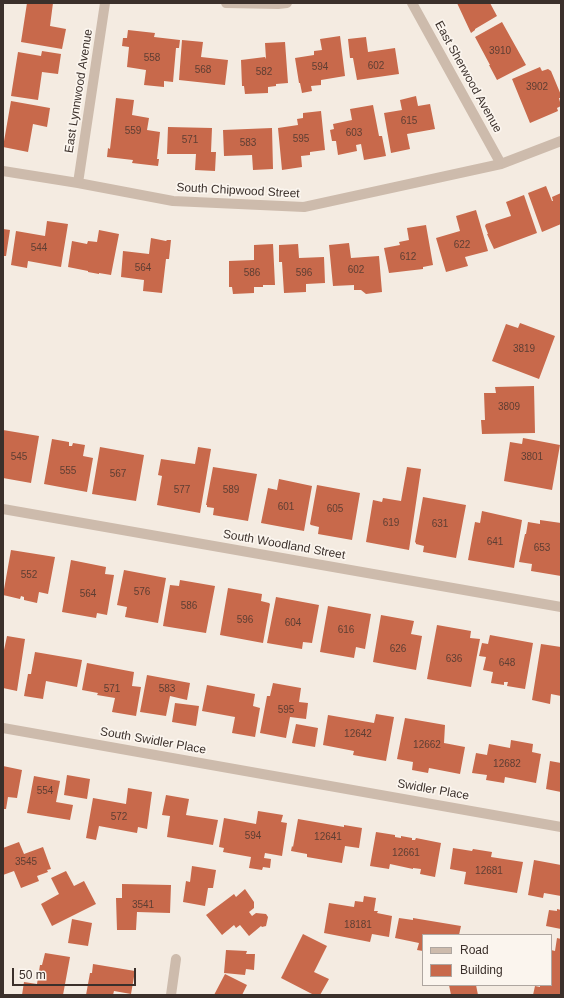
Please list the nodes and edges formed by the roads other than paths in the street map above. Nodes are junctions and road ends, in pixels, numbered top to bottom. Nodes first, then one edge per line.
1 (105, 3) edge
2 (226, 3) edge
3 (287, 3) edge
4 (412, 3) edge
5 (561, 140) edge
6 (502, 164) junction
7 (3, 171) edge
8 (78, 183) junction
9 (3, 509) edge
10 (561, 607) edge
11 (3, 728) edge
12 (300, 780) joint
13 (561, 827) edge
14 (176, 959) dead end
15 (171, 995) edge

1 - 8 street, East Lynnwood Avenue
2 - 3 street
4 - 6 street, East Sherwood Avenue
5 - 6 street, South Chipwood Street
6 - 8 street, South Chipwood Street
7 - 8 street, South Chipwood Street
9 - 10 street, South Woodland Street
11 - 12 street, South Swidler Place
12 - 13 street, Swidler Place
14 - 15 street

